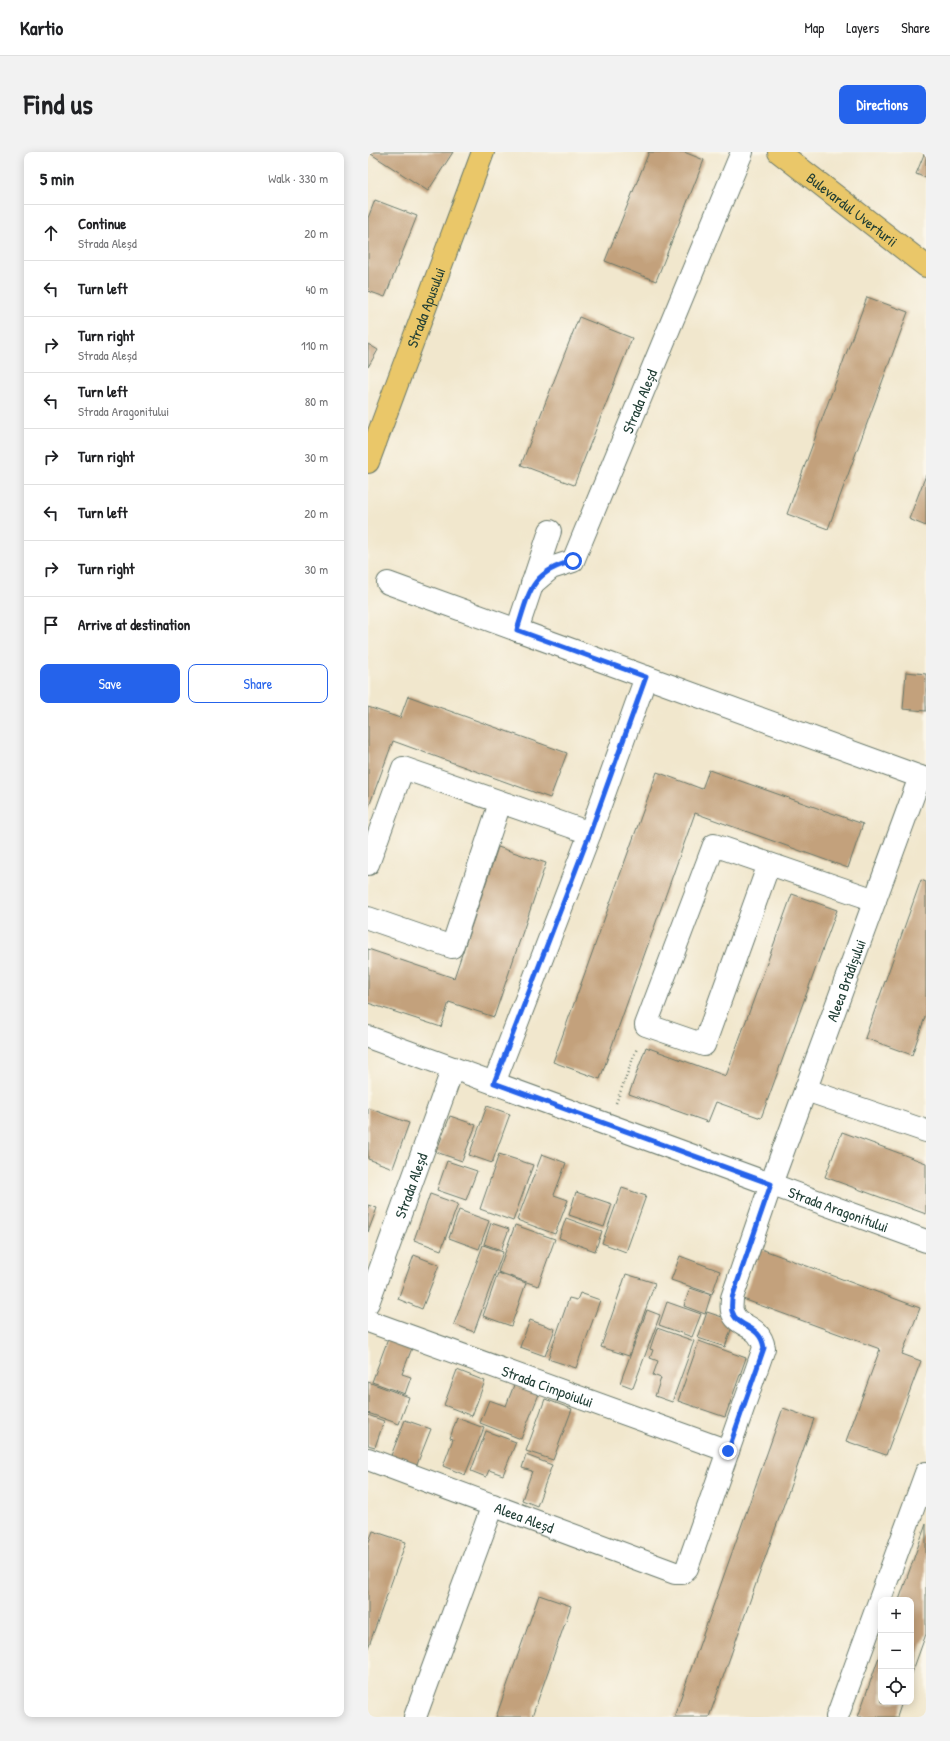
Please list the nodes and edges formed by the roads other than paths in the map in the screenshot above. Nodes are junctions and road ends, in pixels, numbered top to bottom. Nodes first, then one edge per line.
1 (483, 152) edge
2 (742, 152) edge
3 (780, 152) edge
4 (926, 266) edge
5 (368, 462) edge
6 (550, 531) dead end
7 (388, 583) dead end
8 (532, 584) junction
9 (517, 630) junction
10 (646, 677) junction
11 (923, 778) edge
12 (500, 803) junction
13 (590, 833) junction
14 (368, 864) edge
15 (769, 864) junction
16 (875, 900) junction
17 (368, 918) edge
18 (368, 1037) edge
19 (453, 1068) junction
20 (494, 1083) junction
21 (806, 1090) junction
22 (926, 1130) edge
23 (771, 1184) junction
24 (926, 1241) edge
25 (368, 1303) edge
26 (368, 1321) edge
27 (728, 1451) junction
28 (368, 1459) edge
29 (926, 1473) edge
30 (493, 1505) junction
31 (415, 1717) edge
32 (837, 1717) edge

1 - 5 main road, Strada Apusului
2 - 8 street, Strada Aleșd
3 - 4 main road, Bulevardul Uverturii
6 - 8 street
7 - 9 street
8 - 9 street
9 - 10 street
10 - 11 street
10 - 13 street
11 - 16 street, Aleea Brădișului
12 - 13 street
12 - 14 street
12 - 17 street
13 - 20 street
15 - 15 street
15 - 16 street
16 - 21 street, Aleea Brădișului
18 - 19 street, Strada Aragonitului
19 - 20 street, Strada Aragonitului
19 - 25 street, Strada Aleșd
20 - 23 street, Strada Aragonitului
21 - 22 street
21 - 23 street, Aleea Brădișului
23 - 24 street, Strada Aragonitului
23 - 27 street, Aleea Brădișului
26 - 27 street, Strada Cimpoiului
27 - 30 street, Aleea Aleșd
28 - 30 street, Aleea Aleșd
29 - 32 street
30 - 31 street

